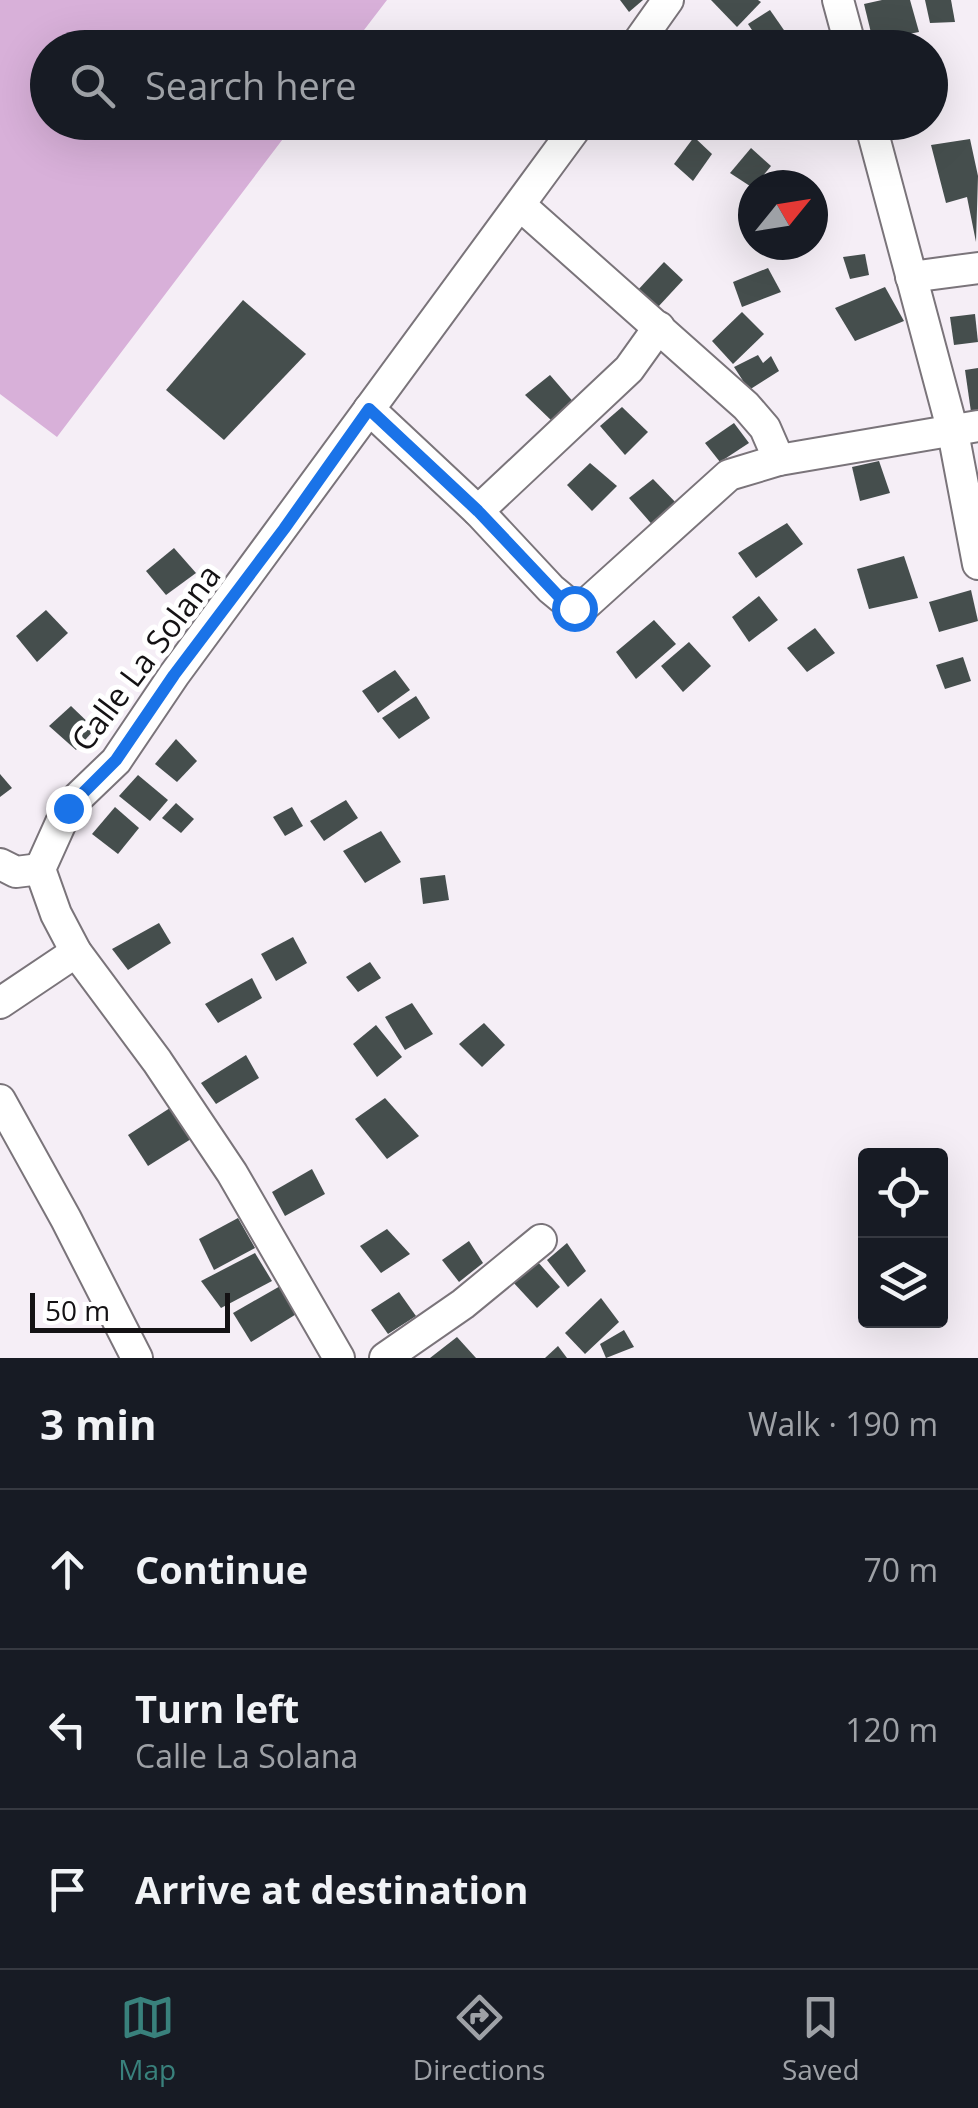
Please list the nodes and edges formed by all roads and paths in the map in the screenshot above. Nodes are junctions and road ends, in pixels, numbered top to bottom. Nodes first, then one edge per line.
1 (668, 0) edge
2 (838, 0) edge
3 (647, 30) edge
4 (846, 30) edge
5 (567, 140) edge
6 (875, 140) edge
7 (521, 206) junction
8 (978, 268) edge
9 (911, 276) junction
10 (658, 327) junction
11 (369, 409) junction
12 (966, 429) edge
13 (780, 460) junction
14 (478, 511) junction
15 (978, 564) edge
16 (0, 864) edge
17 (40, 868) junction
18 (76, 952) junction
19 (0, 1002) edge
20 (0, 1100) edge
21 (540, 1240) dead end
22 (136, 1358) edge
23 (339, 1358) edge
24 (385, 1358) edge

1 - 3 street
2 - 4 street
5 - 7 street, Calle La Solana
6 - 9 street
7 - 10 street
7 - 11 street, Calle La Solana
8 - 9 street
9 - 12 street
10 - 13 street
10 - 14 street
11 - 14 street
11 - 17 street, Calle La Solana
12 - 13 street
12 - 15 street
13 - 14 street
16 - 17 street
17 - 18 street
18 - 19 street
18 - 23 street
20 - 22 street
21 - 24 street

